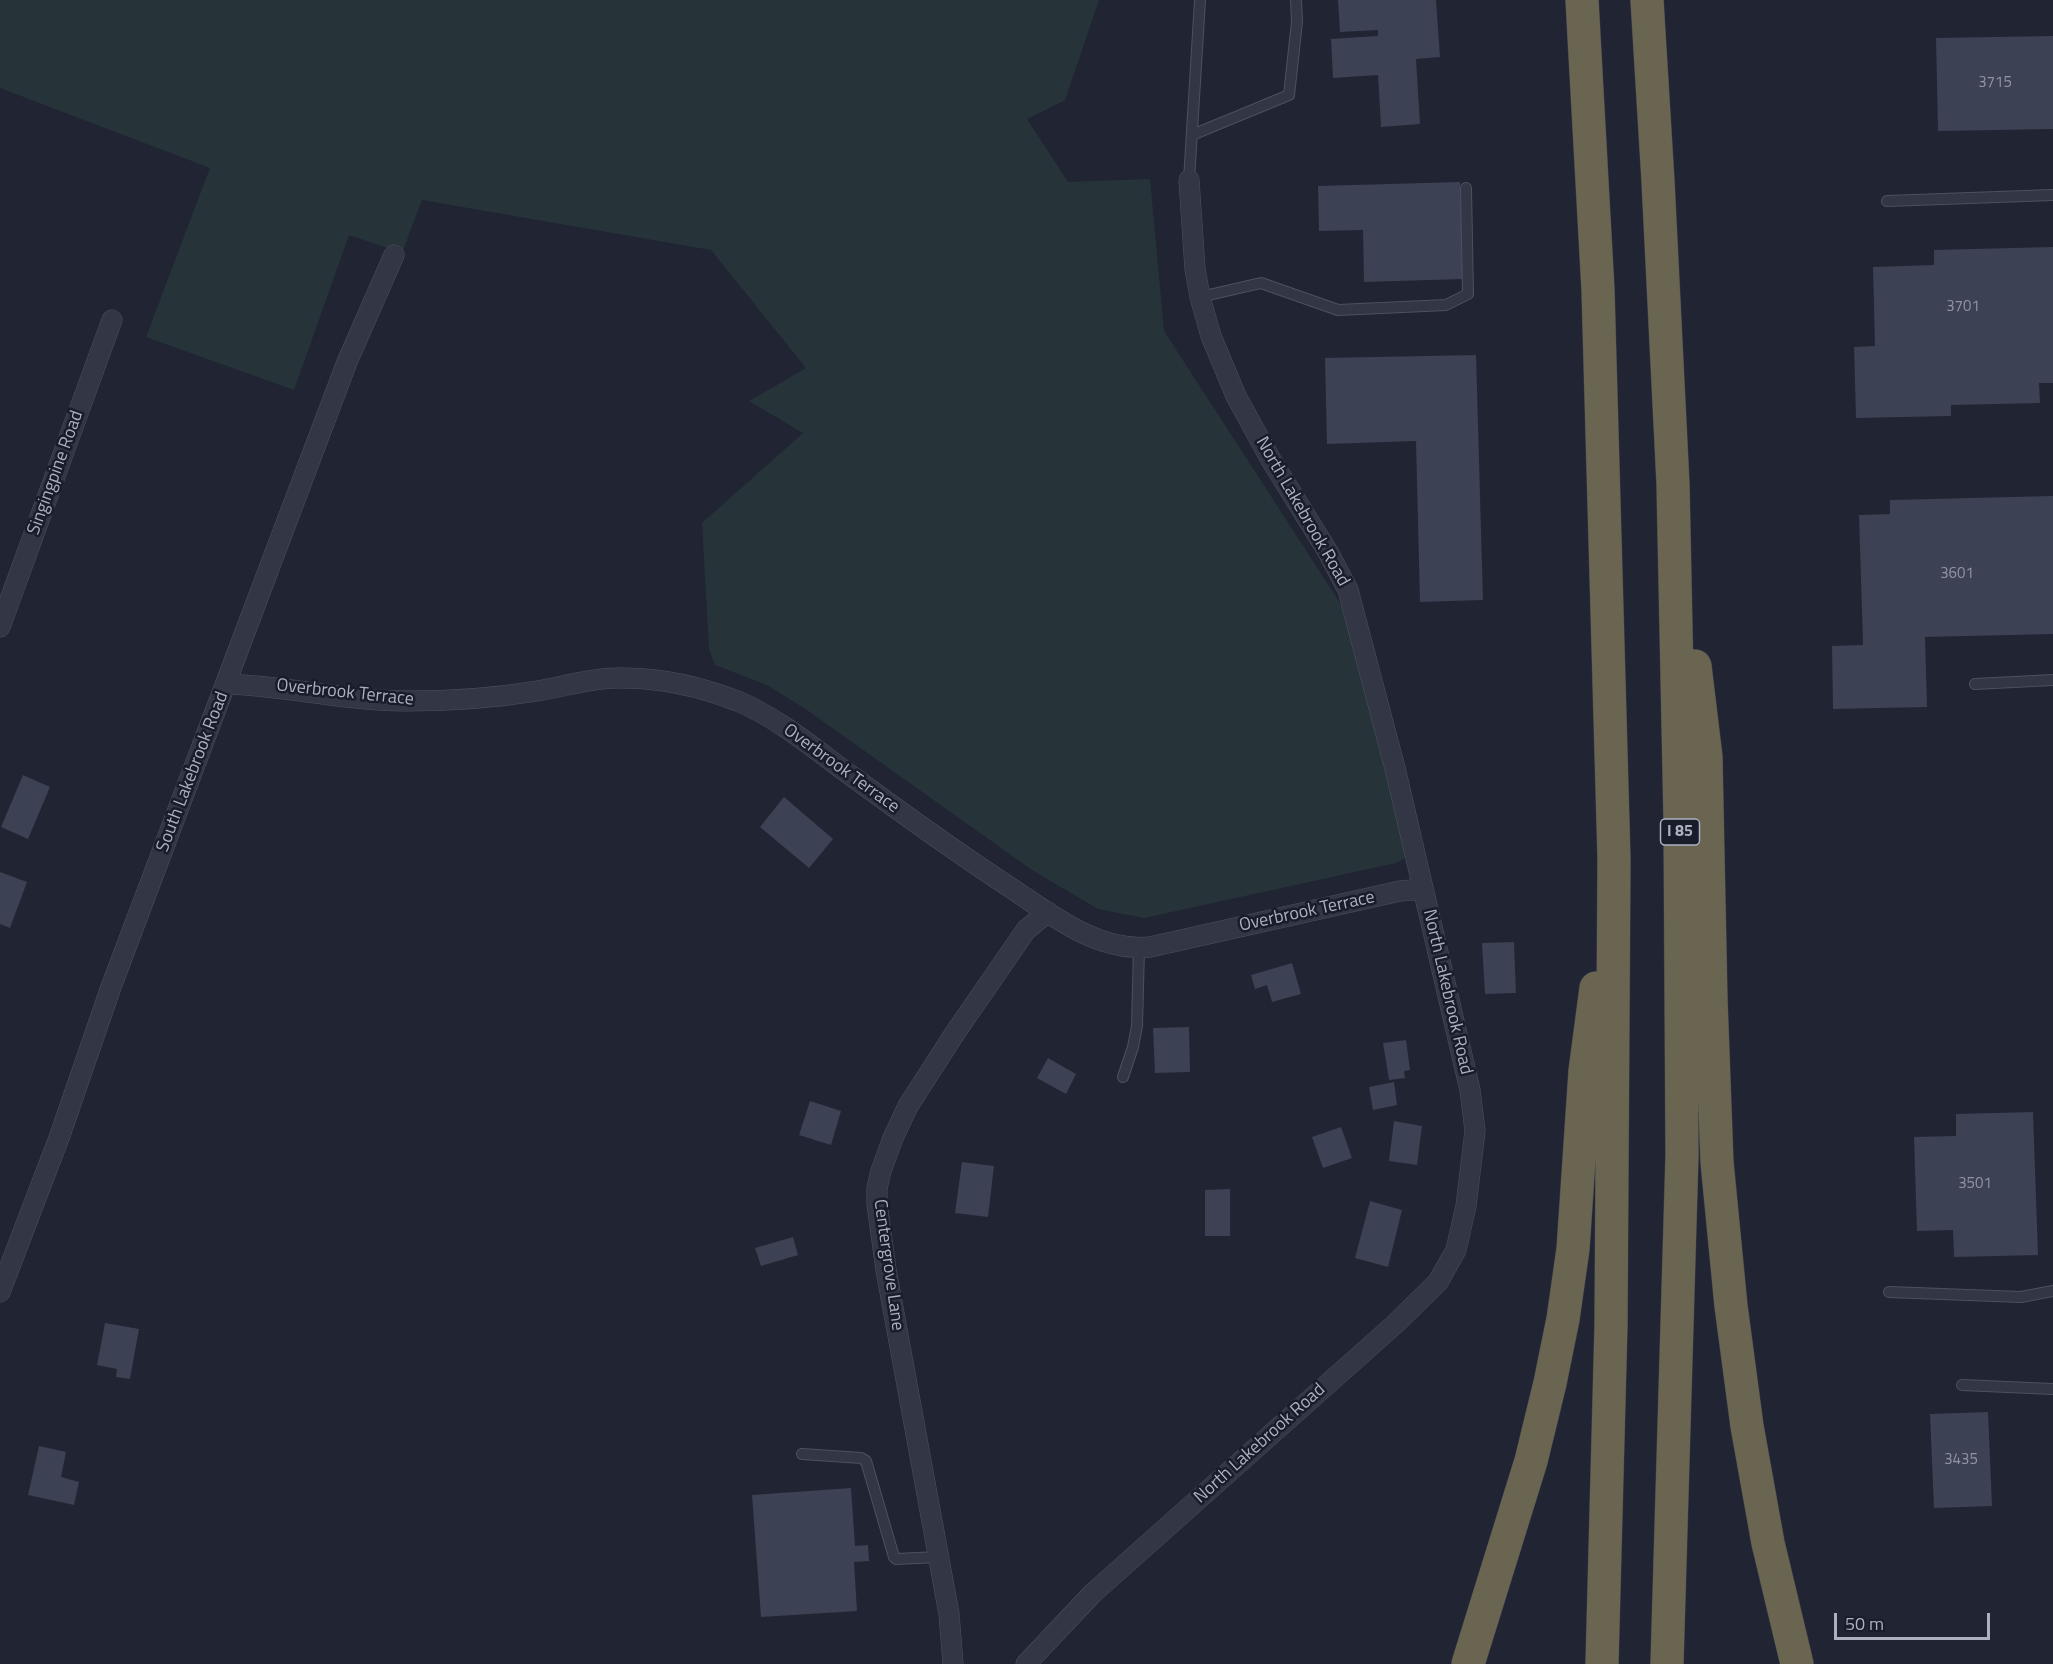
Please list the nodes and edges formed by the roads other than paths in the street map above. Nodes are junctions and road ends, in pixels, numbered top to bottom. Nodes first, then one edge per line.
1 (1200, 0) edge
2 (1296, 0) edge
3 (1582, 0) edge
4 (1647, 0) edge
5 (1192, 135) junction
6 (1189, 180) joint
7 (1466, 188) dead end
8 (2053, 195) edge
9 (1887, 201) dead end
10 (394, 255) dead end
11 (1200, 297) junction
12 (112, 320) dead end
13 (1673, 484) junction
14 (0, 627) edge
15 (2053, 680) edge
16 (226, 684) junction
17 (1975, 684) dead end
18 (1614, 859) junction
19 (1424, 889) junction
20 (1047, 912) junction
21 (1139, 948) junction
22 (1123, 1077) dead end
23 (2053, 1291) edge
24 (0, 1292) edge
25 (1889, 1292) dead end
26 (1962, 1385) dead end
27 (2053, 1389) edge
28 (802, 1454) dead end
29 (938, 1557) junction
30 (953, 1664) edge
31 (1026, 1664) edge
32 (1468, 1664) edge
33 (1602, 1664) edge
34 (1667, 1664) edge
35 (1797, 1664) edge

1 - 5 lane
2 - 5 lane
3 - 18 highway
4 - 13 highway, I 85
5 - 6 lane
6 - 11 street, North Lakebrook Road
7 - 11 lane
8 - 9 lane
10 - 16 street, South Lakebrook Road
11 - 19 street, North Lakebrook Road
12 - 14 street, Singingpine Road
13 - 34 highway, I 85
13 - 35 highway
15 - 17 lane
16 - 20 street, Overbrook Terrace
16 - 24 street, South Lakebrook Road
18 - 32 highway
18 - 33 highway
19 - 21 street, Overbrook Terrace
19 - 31 street, North Lakebrook Road
20 - 21 street, Overbrook Terrace
20 - 29 street, Centergrove Lane
21 - 22 lane
23 - 25 lane
26 - 27 lane
28 - 29 lane
29 - 30 street, Centergrove Lane

